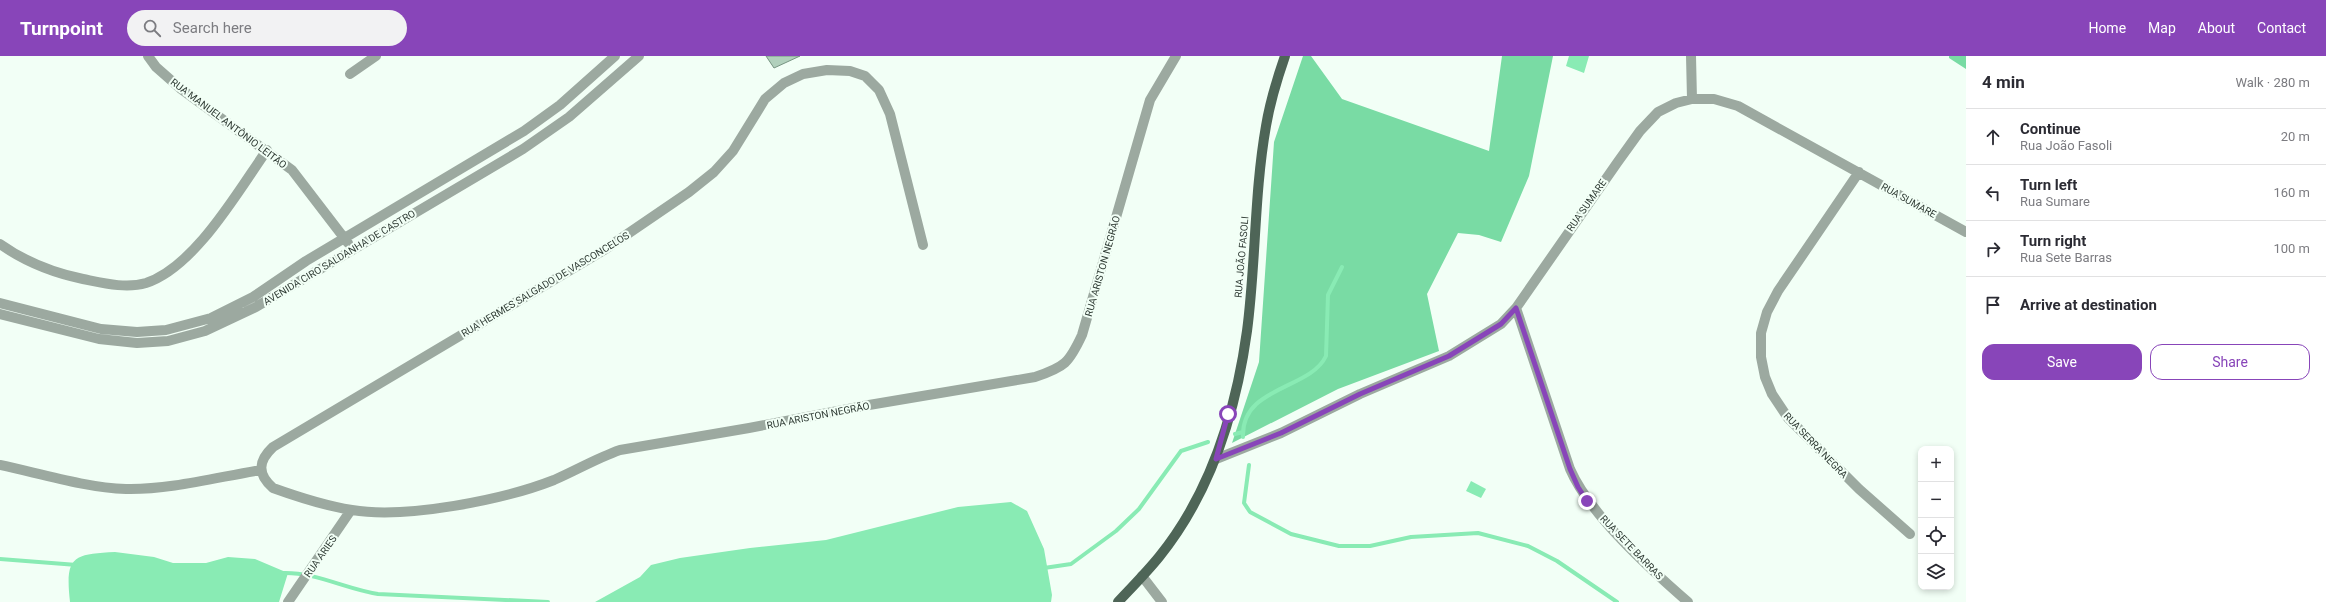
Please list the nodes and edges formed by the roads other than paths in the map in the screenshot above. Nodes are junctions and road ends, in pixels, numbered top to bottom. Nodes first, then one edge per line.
1 (148, 56) edge
2 (376, 56) edge
3 (615, 56) edge
4 (639, 56) edge
5 (1176, 56) edge
6 (1285, 56) edge
7 (1691, 56) edge
8 (350, 74) dead end
9 (1692, 99) junction
10 (267, 150) junction
11 (1859, 172) junction
12 (1966, 232) edge
13 (345, 238) junction
14 (0, 244) edge
15 (923, 245) dead end
16 (351, 249) junction
17 (0, 303) edge
18 (1516, 308) junction
19 (0, 314) edge
20 (1216, 459) junction
21 (0, 464) edge
22 (261, 470) junction
23 (352, 510) junction
24 (1910, 534) dead end
25 (1142, 576) junction
26 (288, 602) edge
27 (1118, 602) edge
28 (1162, 602) edge
29 (1688, 602) edge

1 - 10 street, RUA MANUEL ANTÔNIO LEITÃO
2 - 8 street
3 - 13 street, AVENIDA CIRO SALDANHA DE CASTRO
4 - 16 street, AVENIDA CIRO SALDANHA DE CASTRO
5 - 23 street, RUA ARISTON NEGRÃO
6 - 20 main road, RUA JOÃO FASOLI
7 - 9 street
9 - 11 street, RUA SUMARE
9 - 18 street, RUA SUMARE
10 - 13 street, RUA MANUEL ANTÔNIO LEITÃO
10 - 14 street
11 - 12 street, RUA SUMARE
11 - 24 street, RUA SERRA NEGRA
13 - 16 street, RUA MANUEL ANTÔNIO LEITÃO
13 - 17 street, AVENIDA CIRO SALDANHA DE CASTRO
15 - 22 street, RUA HERMES SALGADO DE VASCONCELOS
16 - 19 street, AVENIDA CIRO SALDANHA DE CASTRO
18 - 20 street, RUA SUMARE
18 - 29 street, RUA SETE BARRAS
20 - 25 main road, RUA JOÃO FASOLI
21 - 22 street
22 - 23 street, RUA ARISTON NEGRÃO
23 - 26 street, RUA ARIES
25 - 27 main road, RUA JOÃO FASOLI
25 - 28 street

